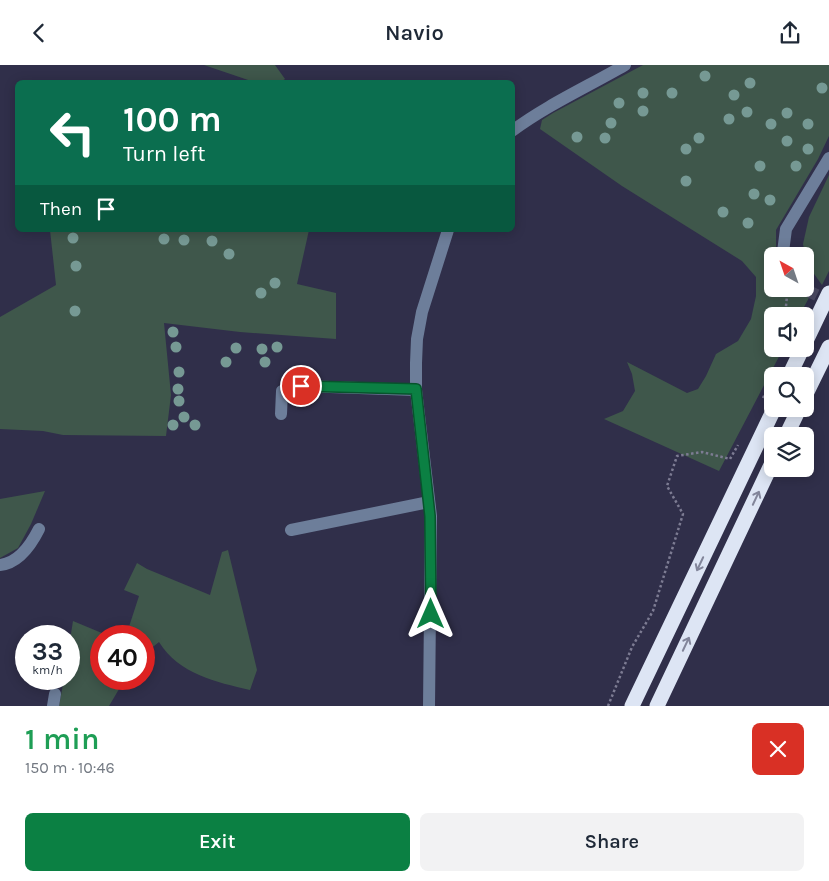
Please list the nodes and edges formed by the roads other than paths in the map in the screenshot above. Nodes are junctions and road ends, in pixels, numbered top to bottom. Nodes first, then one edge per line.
1 (625, 65) edge
2 (515, 129) edge
3 (829, 158) edge
4 (447, 232) edge
5 (784, 247) edge
6 (829, 293) edge
7 (814, 324) edge
8 (829, 347) edge
9 (814, 378) edge
10 (416, 389) junction
11 (281, 414) dead end
12 (764, 414) edge
13 (766, 477) edge
14 (429, 502) junction
15 (39, 529) dead end
16 (291, 530) dead end
17 (0, 565) edge
18 (429, 706) edge
19 (632, 706) edge
20 (657, 706) edge

1 - 2 street
3 - 5 street
4 - 10 street
6 - 7 highway, bridge
8 - 9 highway
10 - 11 street
10 - 14 street
12 -> 19 highway
20 -> 13 highway
14 - 16 street
14 - 18 street
15 - 17 street

